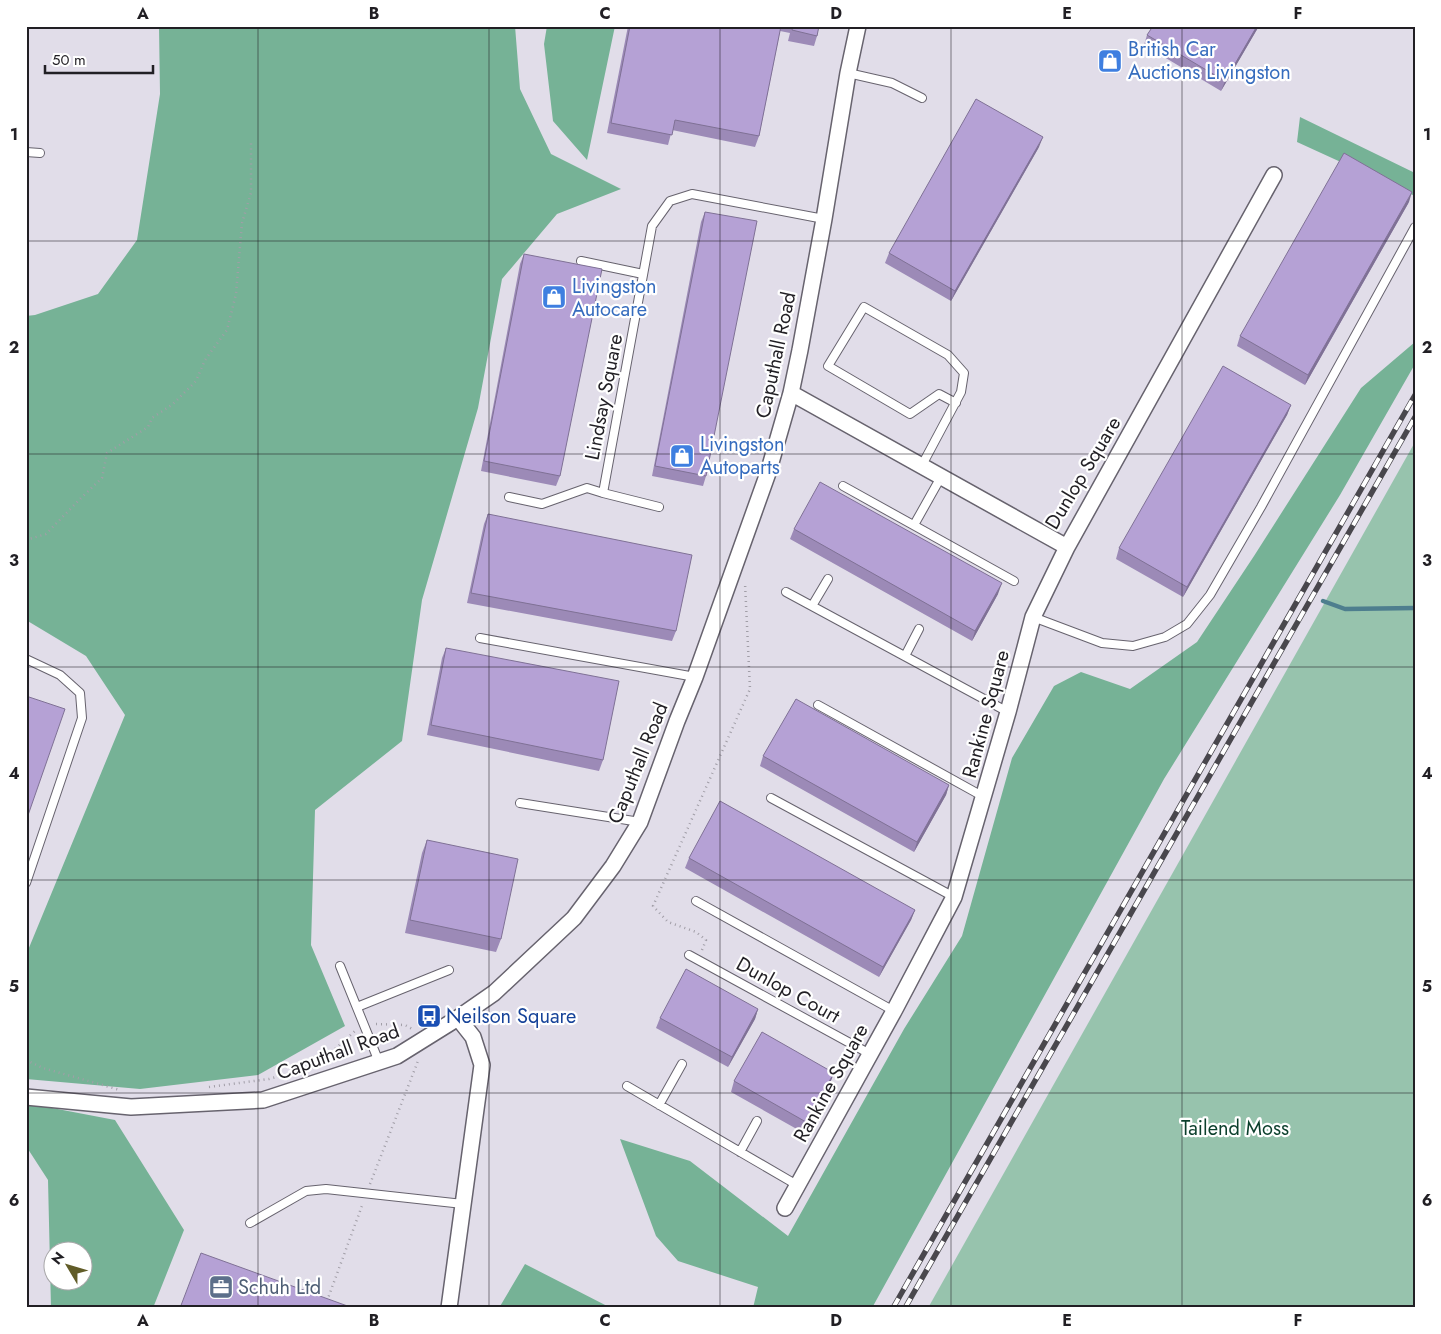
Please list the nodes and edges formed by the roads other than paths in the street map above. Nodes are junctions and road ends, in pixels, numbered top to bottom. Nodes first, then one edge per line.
1 (858, 26) edge
2 (848, 73) junction
3 (922, 98) dead end
4 (26, 152) edge
5 (40, 153) dead end
6 (1274, 175) dead end
7 (824, 219) junction
8 (1415, 226) edge
9 (580, 261) dead end
10 (643, 274) junction
11 (791, 393) junction
12 (956, 403) junction
13 (921, 467) junction
14 (941, 477) junction
15 (843, 486) dead end
16 (603, 493) junction
17 (509, 497) dead end
18 (659, 507) dead end
19 (914, 525) junction
20 (1067, 547) junction
21 (828, 579) dead end
22 (1014, 581) dead end
23 (786, 592) dead end
24 (812, 606) junction
25 (1033, 617) junction
26 (919, 629) dead end
27 (480, 638) dead end
28 (904, 656) junction
29 (26, 660) edge
30 (695, 677) junction
31 (818, 705) dead end
32 (1008, 712) junction
33 (984, 797) junction
34 (771, 798) dead end
35 (520, 804) dead end
36 (640, 822) junction
37 (26, 883) edge
38 (954, 897) junction
39 (696, 901) dead end
40 (689, 955) dead end
41 (340, 966) dead end
42 (449, 970) dead end
43 (358, 1007) junction
44 (894, 1012) junction
45 (458, 1018) junction
46 (870, 1054) junction
47 (379, 1062) junction
48 (682, 1064) dead end
49 (627, 1086) dead end
50 (26, 1097) edge
51 (659, 1105) junction
52 (757, 1122) dead end
53 (740, 1152) junction
54 (797, 1185) junction
55 (463, 1204) junction
56 (785, 1208) dead end
57 (250, 1223) dead end
58 (449, 1308) edge

1 - 2 street, Caputhall Road
2 - 3 lane
2 - 7 street, Caputhall Road
4 - 5 lane
6 - 20 street, Dunlop Square
7 - 10 lane, Lindsay Square
7 - 11 street, Caputhall Road
8 - 25 lane
9 - 10 lane
10 - 16 lane, Lindsay Square
11 - 13 street, Dunlop Square
11 - 30 street, Caputhall Road
12 - 12 lane
12 - 13 lane
13 - 14 street, Dunlop Square
14 - 19 lane
14 - 20 street, Dunlop Square
15 - 19 lane
16 - 17 lane, Lindsay Square
16 - 18 lane, Lindsay Square
19 - 22 lane
20 - 25 street, Rankine Square
21 - 24 lane
23 - 24 lane
24 - 28 lane
25 - 32 street, Rankine Square
26 - 28 lane
27 - 30 lane
28 - 32 lane
29 - 37 lane
30 - 36 street, Caputhall Road
31 - 33 lane
32 - 33 street, Rankine Square
33 - 38 street, Rankine Square
34 - 38 lane
35 - 36 lane
36 - 45 street, Caputhall Road
38 - 44 street, Rankine Square
39 - 44 lane
40 - 46 lane, Dunlop Court
41 - 43 lane
42 - 43 lane
43 - 47 lane
44 - 46 street, Rankine Square
45 - 47 street, Caputhall Road
45 - 55 street
46 - 54 street, Rankine Square
47 - 50 street, Caputhall Road
48 - 51 lane
49 - 51 lane
51 - 53 lane
52 - 53 lane
53 - 54 lane
54 - 56 street, Rankine Square
55 - 57 lane
55 - 58 street

